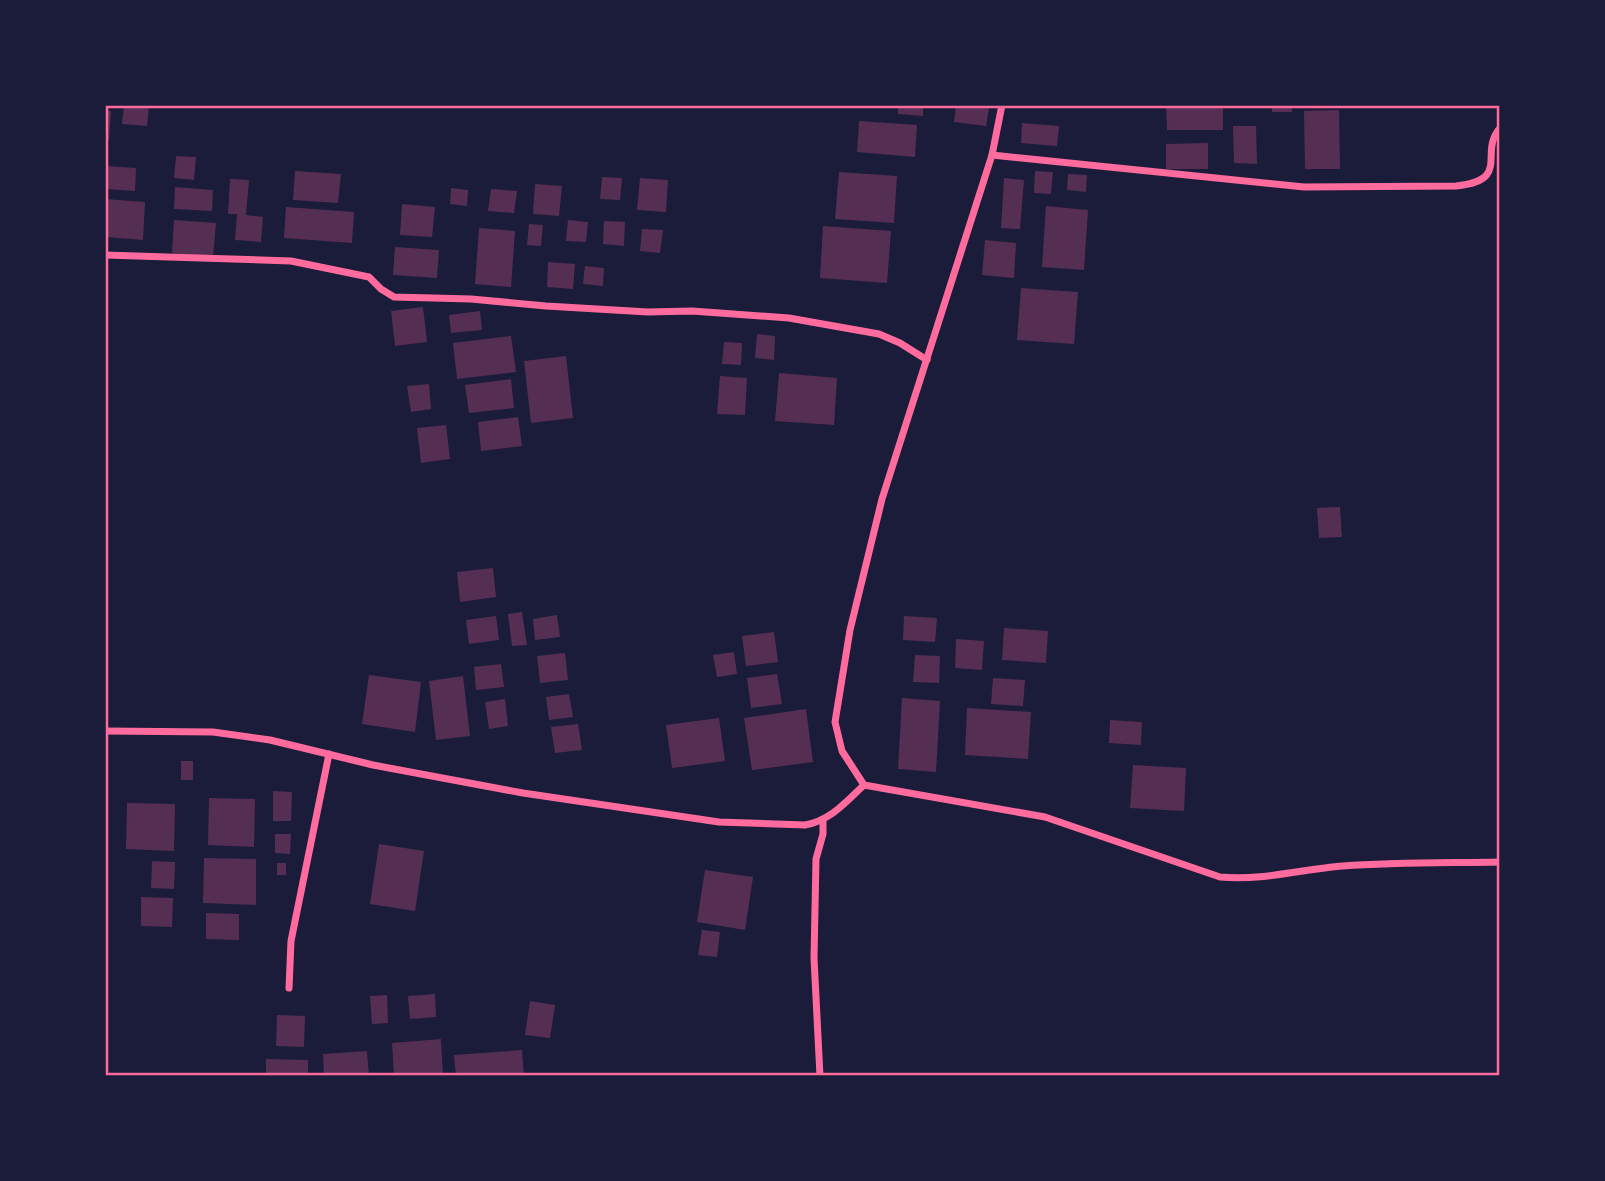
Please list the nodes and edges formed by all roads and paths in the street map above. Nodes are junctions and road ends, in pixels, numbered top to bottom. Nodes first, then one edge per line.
1 (1003, 105) edge
2 (1500, 128) edge
3 (992, 156) junction
4 (105, 255) edge
5 (927, 360) junction
6 (105, 731) edge
7 (329, 754) junction
8 (864, 785) junction
9 (823, 820) junction
10 (1500, 862) edge
11 (289, 989) dead end
12 (820, 1076) edge

1 - 3 street
2 - 3 street
3 - 5 street
4 - 5 street
5 - 8 street
6 - 7 street
7 - 9 street
7 - 11 street
8 - 9 street
8 - 10 street
9 - 12 street

